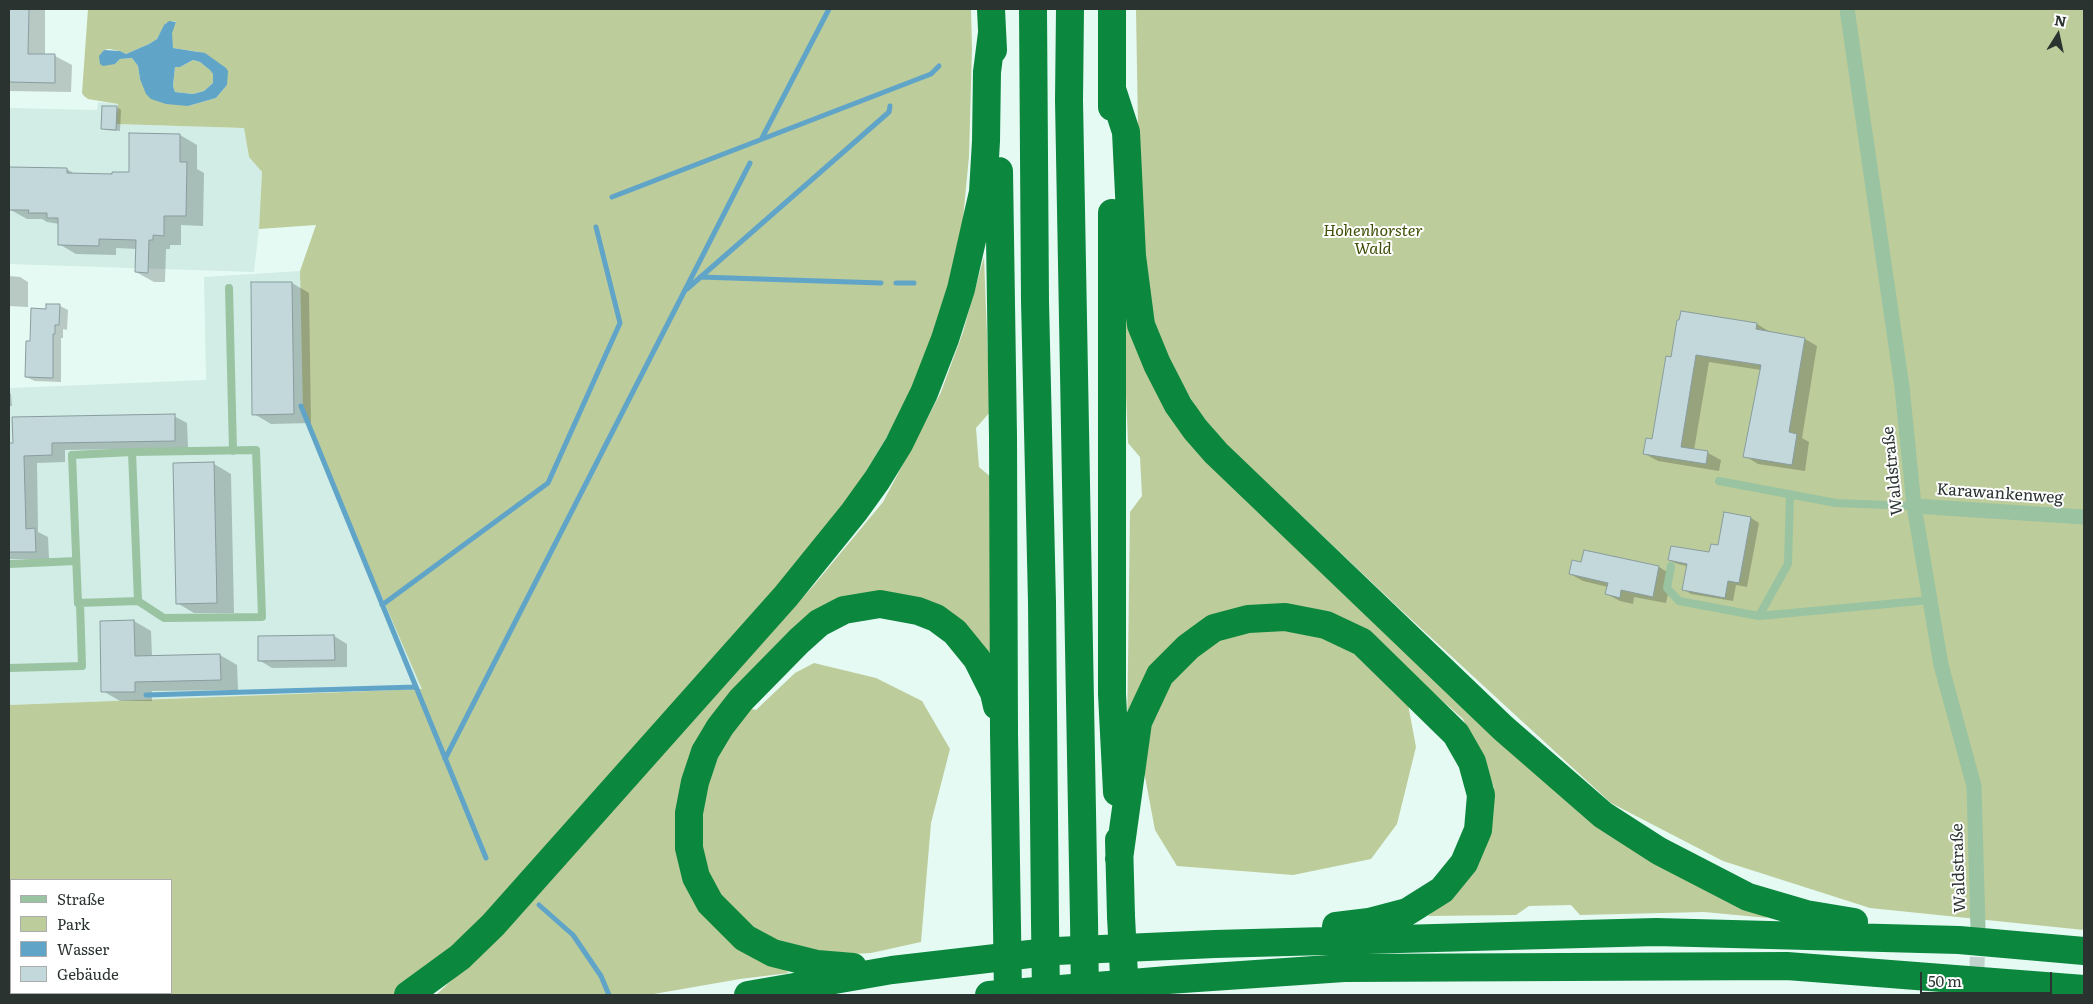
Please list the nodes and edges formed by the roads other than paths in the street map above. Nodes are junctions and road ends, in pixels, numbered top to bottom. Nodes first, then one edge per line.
1 (1033, 9) edge
2 (1070, 9) edge
3 (1112, 9) edge
4 (1847, 9) edge
5 (991, 21) edge
6 (1112, 89) junction
7 (229, 288) dead end
8 (233, 451) junction
9 (132, 452) junction
10 (1719, 481) dead end
11 (1790, 494) junction
12 (1914, 506) junction
13 (2084, 517) edge
14 (76, 561) junction
15 (9, 564) edge
16 (1671, 566) dead end
17 (1930, 600) junction
18 (138, 601) junction
19 (80, 603) junction
20 (1759, 616) junction
21 (9, 668) edge
22 (1004, 733) junction
23 (1120, 859) junction
24 (1969, 934) junction
25 (1215, 944) junction
26 (2084, 951) edge
27 (892, 970) junction
28 (2084, 989) edge
29 (408, 995) edge
30 (748, 995) edge
31 (989, 995) edge
32 (1008, 995) edge
33 (1046, 995) edge
34 (1086, 995) edge
35 (1125, 995) edge

1 - 33 highway, bridge
2 - 34 highway, bridge
3 - 6 highway
4 - 12 street, Waldstraße
5 - 22 highway
5 - 29 highway
6 - 23 highway
6 - 24 highway
7 - 8 lane
8 - 9 lane
8 - 18 lane
9 - 14 lane
9 - 18 lane
10 - 11 lane
11 - 12 lane
11 - 20 lane
12 - 13 street, Karawankenweg
12 - 17 street, Waldstraße
14 - 15 lane
14 - 19 lane
16 - 20 lane
17 - 20 lane
17 - 24 street, Waldstraße
18 - 19 lane
19 - 21 lane
22 - 27 highway
22 - 32 highway, bridge
23 - 25 highway
23 - 35 highway, bridge
24 - 25 highway
24 - 26 highway
25 - 27 highway
27 - 30 highway
28 - 31 highway

